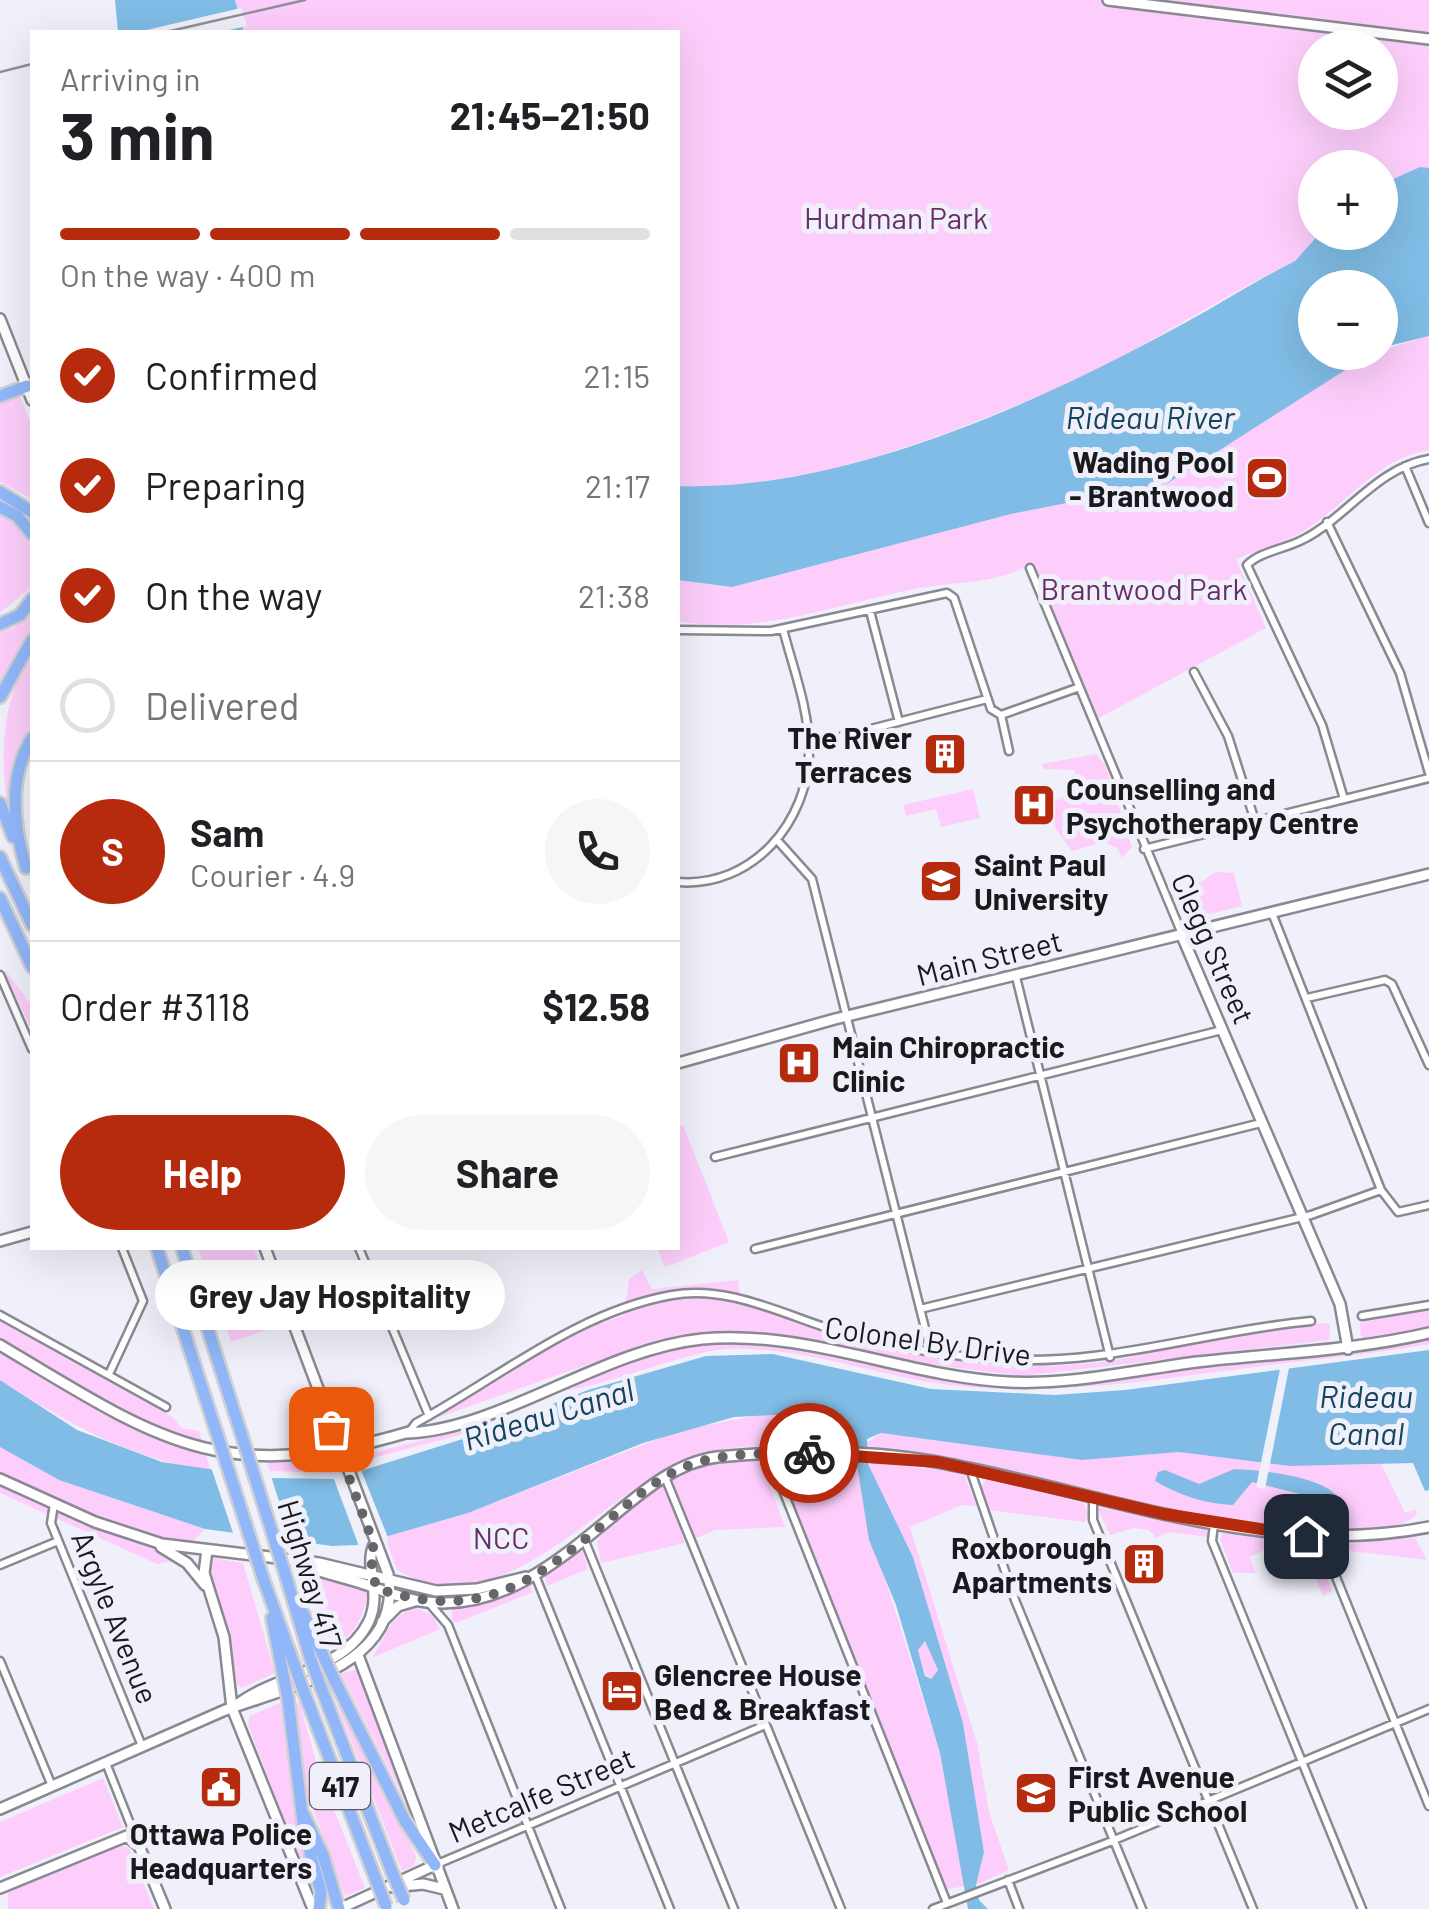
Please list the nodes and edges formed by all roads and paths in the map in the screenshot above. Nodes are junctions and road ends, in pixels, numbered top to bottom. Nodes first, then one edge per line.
1 (1108, 0) edge
2 (1429, 39) edge
3 (0, 319) edge
4 (27, 386) junction
5 (30, 394) edge
6 (0, 396) edge
7 (1429, 459) edge
8 (1404, 466) junction
9 (0, 492) edge
10 (0, 507) edge
11 (30, 511) edge
12 (1327, 522) junction
13 (1429, 523) edge
14 (30, 532) edge
15 (1030, 568) dead end
16 (30, 602) edge
17 (870, 610) junction
18 (0, 624) edge
19 (783, 629) junction
20 (680, 630) edge
21 (30, 644) edge
22 (1194, 672) dead end
23 (1078, 688) junction
24 (0, 698) edge
25 (988, 698) junction
26 (1001, 716) junction
27 (899, 722) junction
28 (30, 742) edge
29 (809, 745) junction
30 (1009, 751) dead end
31 (1429, 776) edge
32 (1344, 799) junction
33 (0, 804) edge
34 (1255, 821) junction
35 (776, 840) junction
36 (1144, 848) junction
37 (0, 857) edge
38 (26, 868) junction
39 (1429, 874) edge
40 (30, 877) edge
41 (680, 882) edge
42 (0, 898) edge
43 (1272, 913) junction
44 (30, 921) edge
45 (1182, 936) junction
46 (30, 964) edge
47 (0, 975) edge
48 (1016, 977) junction
49 (1306, 998) junction
50 (848, 1016) junction
51 (1223, 1029) junction
52 (30, 1045) edge
53 (680, 1062) edge
54 (1429, 1065) edge
55 (1041, 1076) junction
56 (873, 1118) junction
57 (1261, 1122) junction
58 (714, 1157) dead end
59 (1066, 1170) junction
60 (1381, 1190) junction
61 (1429, 1204) edge
62 (897, 1215) junction
63 (1301, 1216) junction
64 (30, 1232) edge
65 (1, 1238) edge
66 (755, 1249) dead end
67 (123, 1250) edge
68 (158, 1250) edge
69 (183, 1250) edge
70 (266, 1250) edge
71 (360, 1250) edge
72 (1089, 1266) junction
73 (1429, 1306) edge
74 (920, 1309) junction
75 (0, 1315) edge
76 (1362, 1316) dead end
77 (1311, 1321) dead end
78 (1429, 1333) edge
79 (0, 1344) edge
80 (1348, 1349) junction
81 (931, 1352) junction
82 (1110, 1357) junction
83 (110, 1372) junction
84 (166, 1407) dead end
85 (428, 1416) junction
86 (408, 1433) junction
87 (339, 1450) junction
88 (769, 1455) junction
89 (970, 1469) junction
90 (665, 1476) junction
91 (0, 1478) edge
92 (1093, 1499) junction
93 (54, 1504) junction
94 (1214, 1524) junction
95 (1429, 1528) edge
96 (1328, 1538) junction
97 (584, 1540) junction
98 (58, 1541) junction
99 (150, 1541) junction
100 (208, 1550) junction
101 (372, 1550) junction
102 (296, 1562) junction
103 (0, 1566) edge
104 (339, 1567) junction
105 (530, 1576) junction
106 (376, 1583) junction
107 (390, 1587) junction
108 (207, 1588) junction
109 (416, 1600) junction
110 (428, 1603) junction
111 (380, 1624) junction
112 (316, 1654) junction
113 (358, 1655) junction
114 (0, 1661) edge
115 (288, 1667) junction
116 (232, 1708) junction
117 (1429, 1709) edge
118 (1395, 1722) junction
119 (763, 1726) junction
120 (143, 1747) junction
121 (1302, 1761) junction
122 (674, 1763) junction
123 (106, 1764) junction
124 (52, 1786) junction
125 (621, 1786) junction
126 (1208, 1800) junction
127 (1429, 1806) edge
128 (0, 1809) edge
129 (302, 1812) junction
130 (528, 1827) junction
131 (1113, 1838) junction
132 (140, 1846) junction
133 (435, 1865) junction
134 (1008, 1880) junction
135 (382, 1884) junction
136 (0, 1888) edge
137 (444, 1889) junction
138 (947, 1903) junction
139 (406, 1904) edge
140 (387, 1908) edge
141 (165, 1909) edge
142 (316, 1909) edge
143 (339, 1909) edge
144 (452, 1909) edge
145 (561, 1909) edge
146 (670, 1909) edge
147 (734, 1909) edge
148 (841, 1909) edge
149 (933, 1909) edge
150 (1019, 1909) edge
151 (1142, 1909) edge
152 (1253, 1909) edge
153 (1362, 1909) edge

1 - 2 main road
3 - 4 main road
4 - 5 main road
4 - 6 highway
7 - 8 street
8 - 12 street
8 - 13 street
9 - 11 highway
10 - 14 highway
12 - 31 street
12 - 32 street
15 - 23 street, Clegg Street
16 - 18 highway
17 - 19 street
17 - 25 street
17 - 27 street
19 - 20 street
19 - 29 street
21 - 24 highway
22 - 34 street
23 - 26 street
23 - 36 street, Clegg Street
25 - 26 street
25 - 27 street
26 - 30 street
27 - 29 street
28 - 38 highway
29 - 35 street
31 - 32 street
32 - 34 street
33 - 38 highway
34 - 36 street
35 - 41 street
35 - 50 street
36 - 45 street, Clegg Street
37 - 44 highway
38 - 40 highway
39 - 43 main road, Main Street
42 - 46 highway
43 - 45 main road, Main Street
43 - 49 street
45 - 48 main road, Main Street
45 - 51 main road, Clegg Street
47 - 52 street
48 - 50 main road, Main Street
48 - 55 street
49 - 54 street
49 - 60 street
50 - 53 main road, Main Street
50 - 56 street
51 - 55 street
51 - 57 main road, Clegg Street
55 - 56 street
55 - 59 street
56 - 58 street
56 - 62 street
57 - 59 street
57 - 63 main road, Clegg Street
59 - 62 street
59 - 72 street
60 - 61 street
60 - 63 street
62 - 66 street
62 - 74 street
63 - 72 street
63 - 80 main road, Clegg Street
64 - 65 main road
67 - 83 street
68 - 115 highway, 417, bridge
69 - 112 highway, Highway 417, bridge
70 - 87 main road
71 - 85 street
72 - 74 street
72 - 82 street
73 - 76 street
74 - 81 street
75 - 83 street
77 - 82 street
78 - 80 main road, Colonel By Drive
79 - 87 main road, Colonel By Drive
80 - 86 main road, Colonel By Drive
81 - 82 street
81 - 85 street
83 - 84 street
85 - 86 street
86 - 87 main road, Colonel By Drive
87 - 101 main road
88 - 89 main road
88 - 90 main road
88 - 138 street
89 - 92 main road
89 - 131 street
90 - 97 main road
90 - 119 street
91 - 93 main road
92 - 94 main road
92 - 126 street
93 - 98 street, Argyle Avenue
93 - 99 main road
94 - 96 main road
94 - 121 street
95 - 96 main road
96 - 118 street
97 - 105 main road
97 - 122 street
98 - 103 street
98 - 120 street, Argyle Avenue
99 - 100 main road
99 - 108 main road
100 - 102 main road
100 - 108 main road
101 - 104 main road
101 - 106 main road
101 - 107 main road
102 - 104 main road
102 - 106 main road
104 - 106 main road
105 - 107 main road
105 - 110 main road
105 - 125 street
106 - 107 main road
106 - 116 main road
107 - 109 main road
107 - 111 main road
108 - 116 main road
109 - 110 main road
109 - 111 main road
110 - 130 street
111 - 113 main road
112 - 133 highway, bridge
112 - 139 highway, Highway 417 / 417, bridge
113 - 116 main road
113 - 133 main road
114 - 124 street
115 - 129 highway, bridge
115 - 135 highway, 417, bridge
116 - 120 main road
116 - 142 main road
117 - 118 street
118 - 121 street
118 - 127 street
119 - 122 street, Metcalfe Street
119 - 148 street
120 - 123 main road
121 - 126 street
121 - 153 street
122 - 125 street, Metcalfe Street
122 - 147 street
123 - 124 main road
123 - 132 street
124 - 128 main road
125 - 130 street, Metcalfe Street
125 - 146 street
126 - 131 street
126 - 152 street
129 - 142 highway
129 - 143 highway
130 - 133 street, Metcalfe Street
130 - 145 street
131 - 134 street
131 - 151 street
132 - 136 main road
132 - 141 main road
133 - 135 main road, Metcalfe Street
133 - 137 main road
134 - 138 street
134 - 150 street
135 - 137 main road
135 - 140 highway, 417, bridge
135 - 143 main road, Metcalfe Street
137 - 144 main road
138 - 149 street

